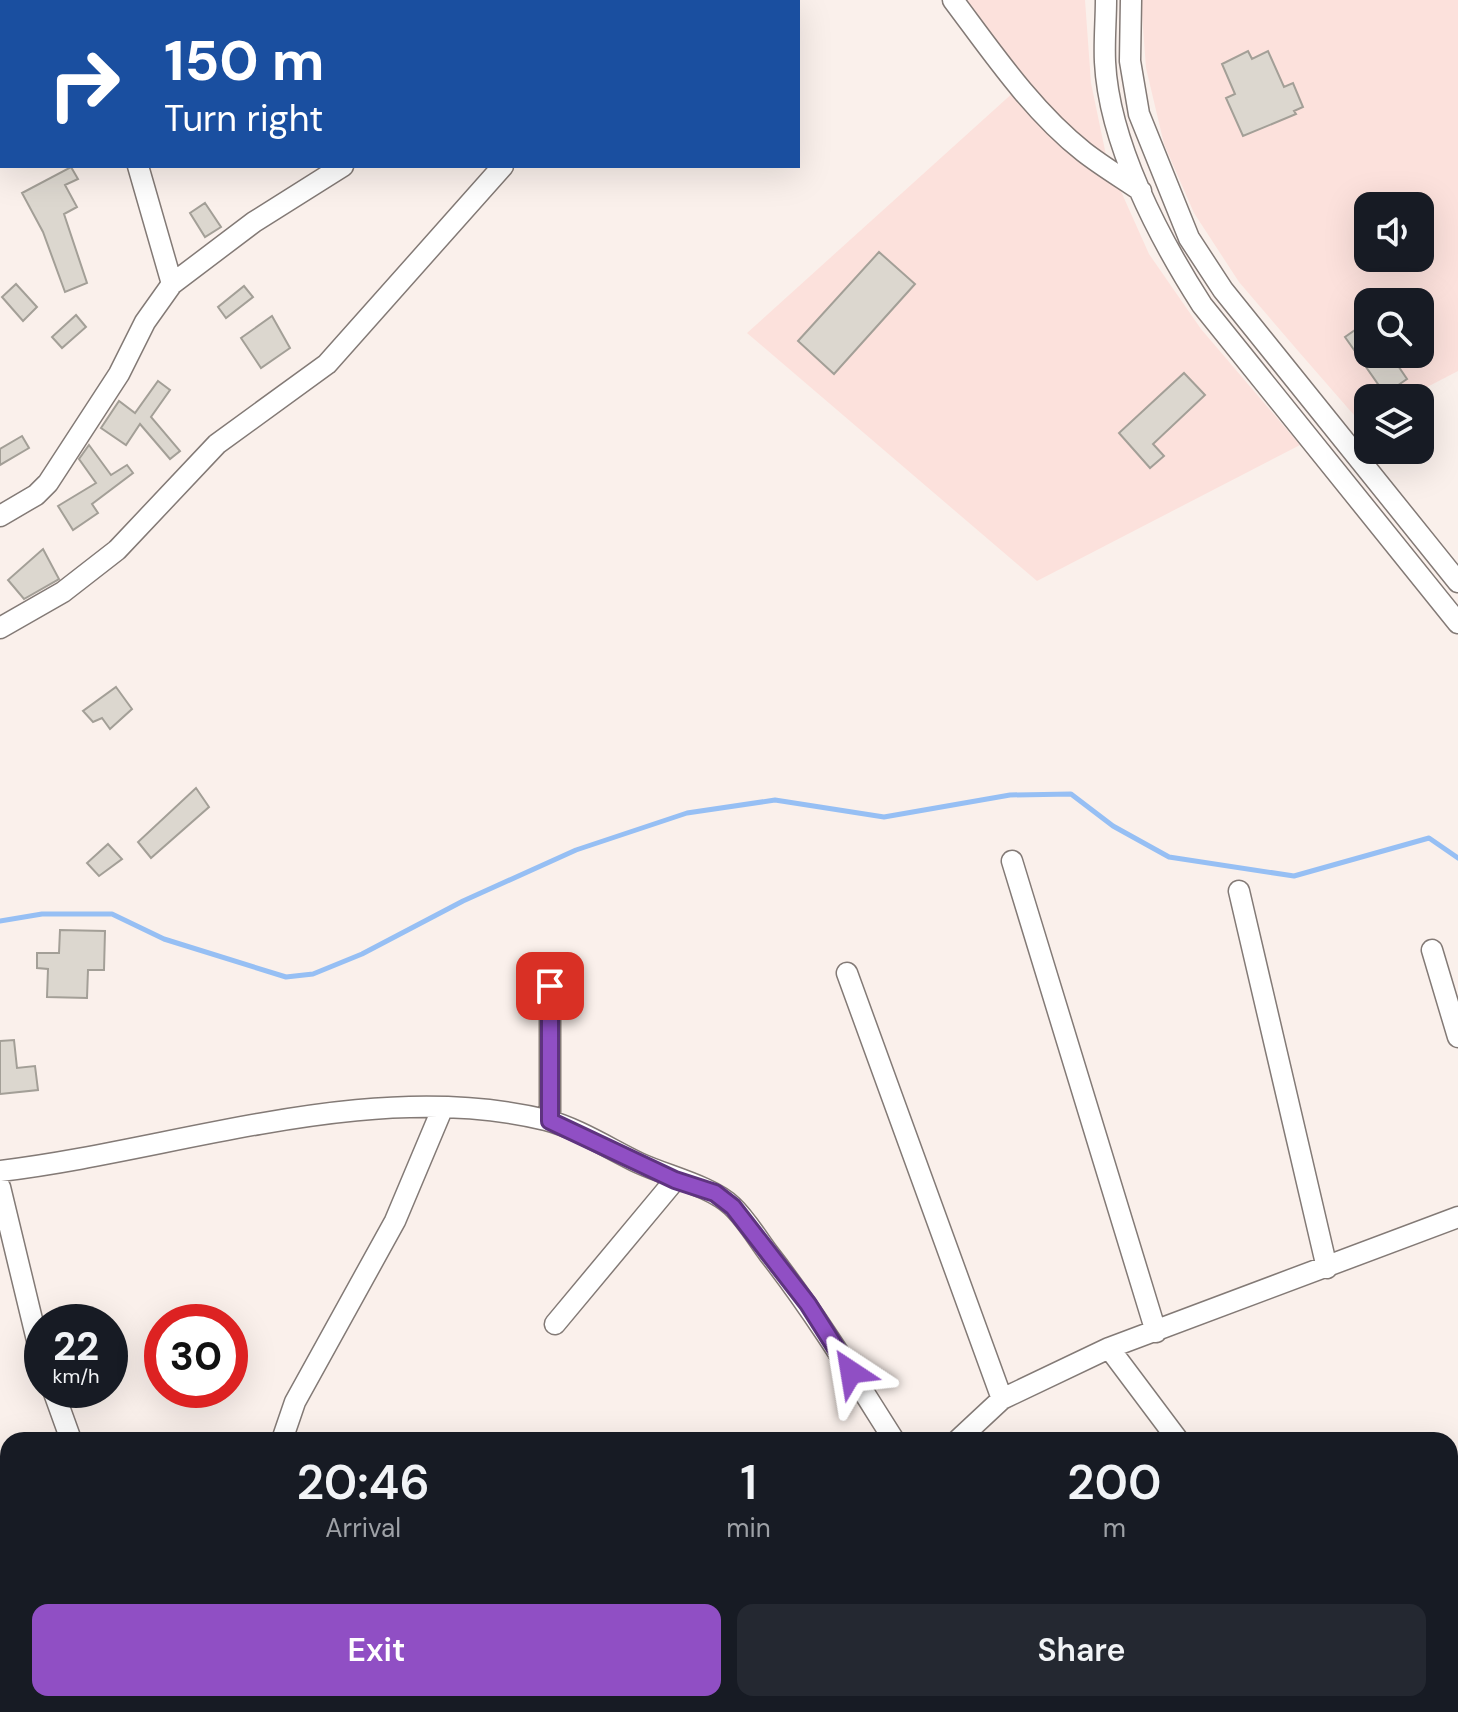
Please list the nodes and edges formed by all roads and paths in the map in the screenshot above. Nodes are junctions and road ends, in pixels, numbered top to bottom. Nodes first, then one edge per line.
1 (953, 0) edge
2 (1106, 0) edge
3 (1131, 0) edge
4 (139, 168) edge
5 (340, 168) edge
6 (501, 168) edge
7 (1143, 192) junction
8 (1178, 215) junction
9 (172, 284) junction
10 (0, 516) edge
11 (1458, 582) edge
12 (1458, 623) edge
13 (0, 628) edge
14 (1012, 861) dead end
15 (1239, 891) dead end
16 (1432, 950) dead end
17 (847, 973) dead end
18 (550, 986) dead end
19 (1458, 1037) edge
20 (443, 1107) junction
21 (550, 1121) junction
22 (0, 1171) edge
23 (675, 1180) junction
24 (0, 1187) edge
25 (1458, 1217) edge
26 (1327, 1268) junction
27 (28, 1304) edge
28 (555, 1324) dead end
29 (1156, 1332) junction
30 (1109, 1348) junction
31 (1002, 1399) junction
32 (59, 1408) edge
33 (68, 1432) edge
34 (285, 1432) edge
35 (889, 1432) edge
36 (967, 1432) edge
37 (1172, 1432) edge

1 - 7 street
2 - 7 street
3 - 8 street
4 - 9 street
5 - 9 street
6 - 13 street
7 - 8 street
7 - 12 street
8 - 11 street
9 - 10 street
14 - 29 street
15 - 26 street
16 - 19 street
17 - 31 street
18 - 21 street
20 - 21 street
20 - 22 street
20 - 34 street
21 - 23 street
23 - 28 street
23 - 35 street
24 - 27 street
25 - 26 street
26 - 29 street
29 - 30 street
30 - 31 street
30 - 37 street
31 - 36 street
32 - 33 street

